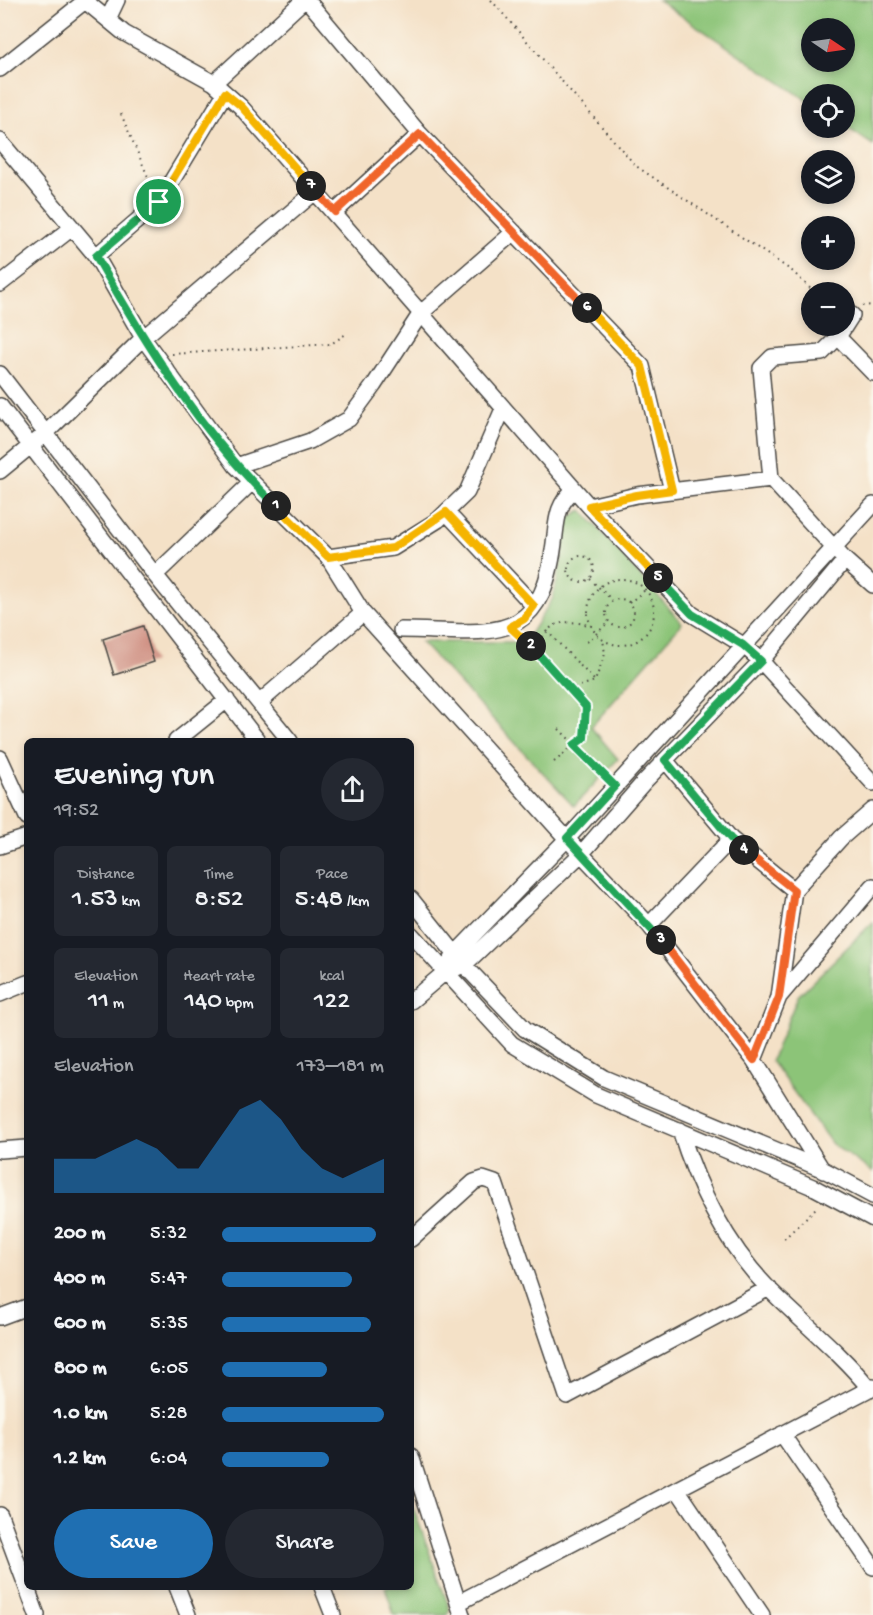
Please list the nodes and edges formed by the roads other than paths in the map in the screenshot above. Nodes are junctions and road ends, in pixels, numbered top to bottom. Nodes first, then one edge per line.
1 (84, 0) edge
2 (117, 0) edge
3 (305, 0) edge
4 (108, 19) junction
5 (0, 69) edge
6 (219, 88) junction
7 (420, 134) junction
8 (0, 141) edge
9 (316, 191) junction
10 (335, 212) junction
11 (72, 228) junction
12 (514, 232) junction
13 (96, 256) junction
14 (0, 284) edge
15 (421, 313) junction
16 (838, 337) joint
17 (143, 338) junction
18 (873, 372) edge
19 (0, 374) edge
20 (0, 406) edge
21 (503, 409) junction
22 (45, 434) junction
23 (31, 446) junction
24 (236, 466) junction
25 (0, 471) edge
26 (771, 479) junction
27 (252, 482) junction
28 (574, 490) junction
29 (672, 490) junction
30 (873, 505) edge
31 (589, 506) junction
32 (446, 512) junction
33 (835, 547) junction
34 (328, 557) junction
35 (845, 560) junction
36 (155, 575) junction
37 (873, 585) edge
38 (534, 606) junction
39 (363, 613) junction
40 (401, 630) dead end
41 (743, 645) junction
42 (761, 661) junction
43 (227, 699) junction
44 (260, 702) junction
45 (180, 738) edge
46 (256, 738) edge
47 (288, 738) edge
48 (0, 758) edge
49 (665, 760) junction
50 (873, 783) edge
51 (24, 810) edge
52 (873, 810) edge
53 (24, 838) edge
54 (567, 838) junction
55 (731, 839) junction
56 (0, 846) edge
57 (581, 854) junction
58 (873, 886) edge
59 (794, 890) junction
60 (414, 903) edge
61 (650, 926) junction
62 (414, 938) edge
63 (460, 960) junction
64 (444, 973) junction
65 (24, 985) edge
66 (0, 994) edge
67 (779, 997) junction
68 (414, 998) edge
69 (754, 1060) junction
70 (680, 1130) junction
71 (24, 1148) edge
72 (0, 1150) edge
73 (824, 1170) junction
74 (815, 1188) junction
75 (873, 1196) edge
76 (873, 1219) edge
77 (414, 1236) edge
78 (768, 1288) junction
79 (24, 1308) edge
80 (0, 1317) edge
81 (871, 1388) edge
82 (783, 1434) junction
83 (414, 1465) edge
84 (677, 1489) junction
85 (0, 1515) edge
86 (873, 1567) edge
87 (24, 1578) edge
88 (28, 1590) edge
89 (178, 1590) edge
90 (323, 1590) edge
91 (460, 1609) edge
92 (38, 1615) edge
93 (188, 1615) edge
94 (333, 1615) edge
95 (762, 1615) edge

1 - 4 street
1 - 5 street
2 - 4 street
3 - 6 street
3 - 7 street
4 - 6 street
6 - 9 street
6 - 13 street
7 - 10 street
7 - 12 street
8 - 11 street
9 - 10 street
9 - 17 street
10 - 15 street
11 - 13 street
11 - 14 street
12 - 15 street
12 - 29 street
13 - 17 street
15 - 21 street
15 - 24 street
16 - 18 street
16 - 26 street
17 - 22 street
17 - 24 street
19 - 22 street
20 - 23 street
21 - 28 street
21 - 32 street
22 - 23 street
22 - 36 street
23 - 25 street
23 - 43 street
24 - 27 street
26 - 29 street
26 - 33 street
27 - 34 street
27 - 36 street
28 - 31 street
28 - 38 street
29 - 31 street
30 - 33 street
31 - 41 street
32 - 34 street
32 - 38 street
33 - 35 street
33 - 41 street
34 - 39 street
35 - 37 street
35 - 42 street
36 - 44 street
38 - 40 street
39 - 44 street
39 - 54 street
41 - 42 street
41 - 54 street
42 - 49 street
42 - 50 street
43 - 45 street
43 - 46 street
44 - 47 street
48 - 51 street
49 - 55 street
49 - 57 street
52 - 59 street
53 - 56 street
54 - 57 street
54 - 63 street
55 - 59 street
55 - 61 street
57 - 61 street
57 - 63 street
58 - 67 street
59 - 67 street
60 - 63 street
61 - 69 street
62 - 64 street
63 - 64 street
63 - 73 street
64 - 68 street
64 - 70 street
65 - 66 street
67 - 69 street
69 - 73 street
70 - 74 street
70 - 78 street
71 - 72 street
73 - 74 street
73 - 75 street
74 - 76 street
77 - 78 street
78 - 81 street
79 - 80 street
81 - 82 street
82 - 84 street
82 - 86 street
83 - 91 street
84 - 91 street
84 - 95 street
85 - 87 street
88 - 92 street
89 - 93 street
90 - 94 street

